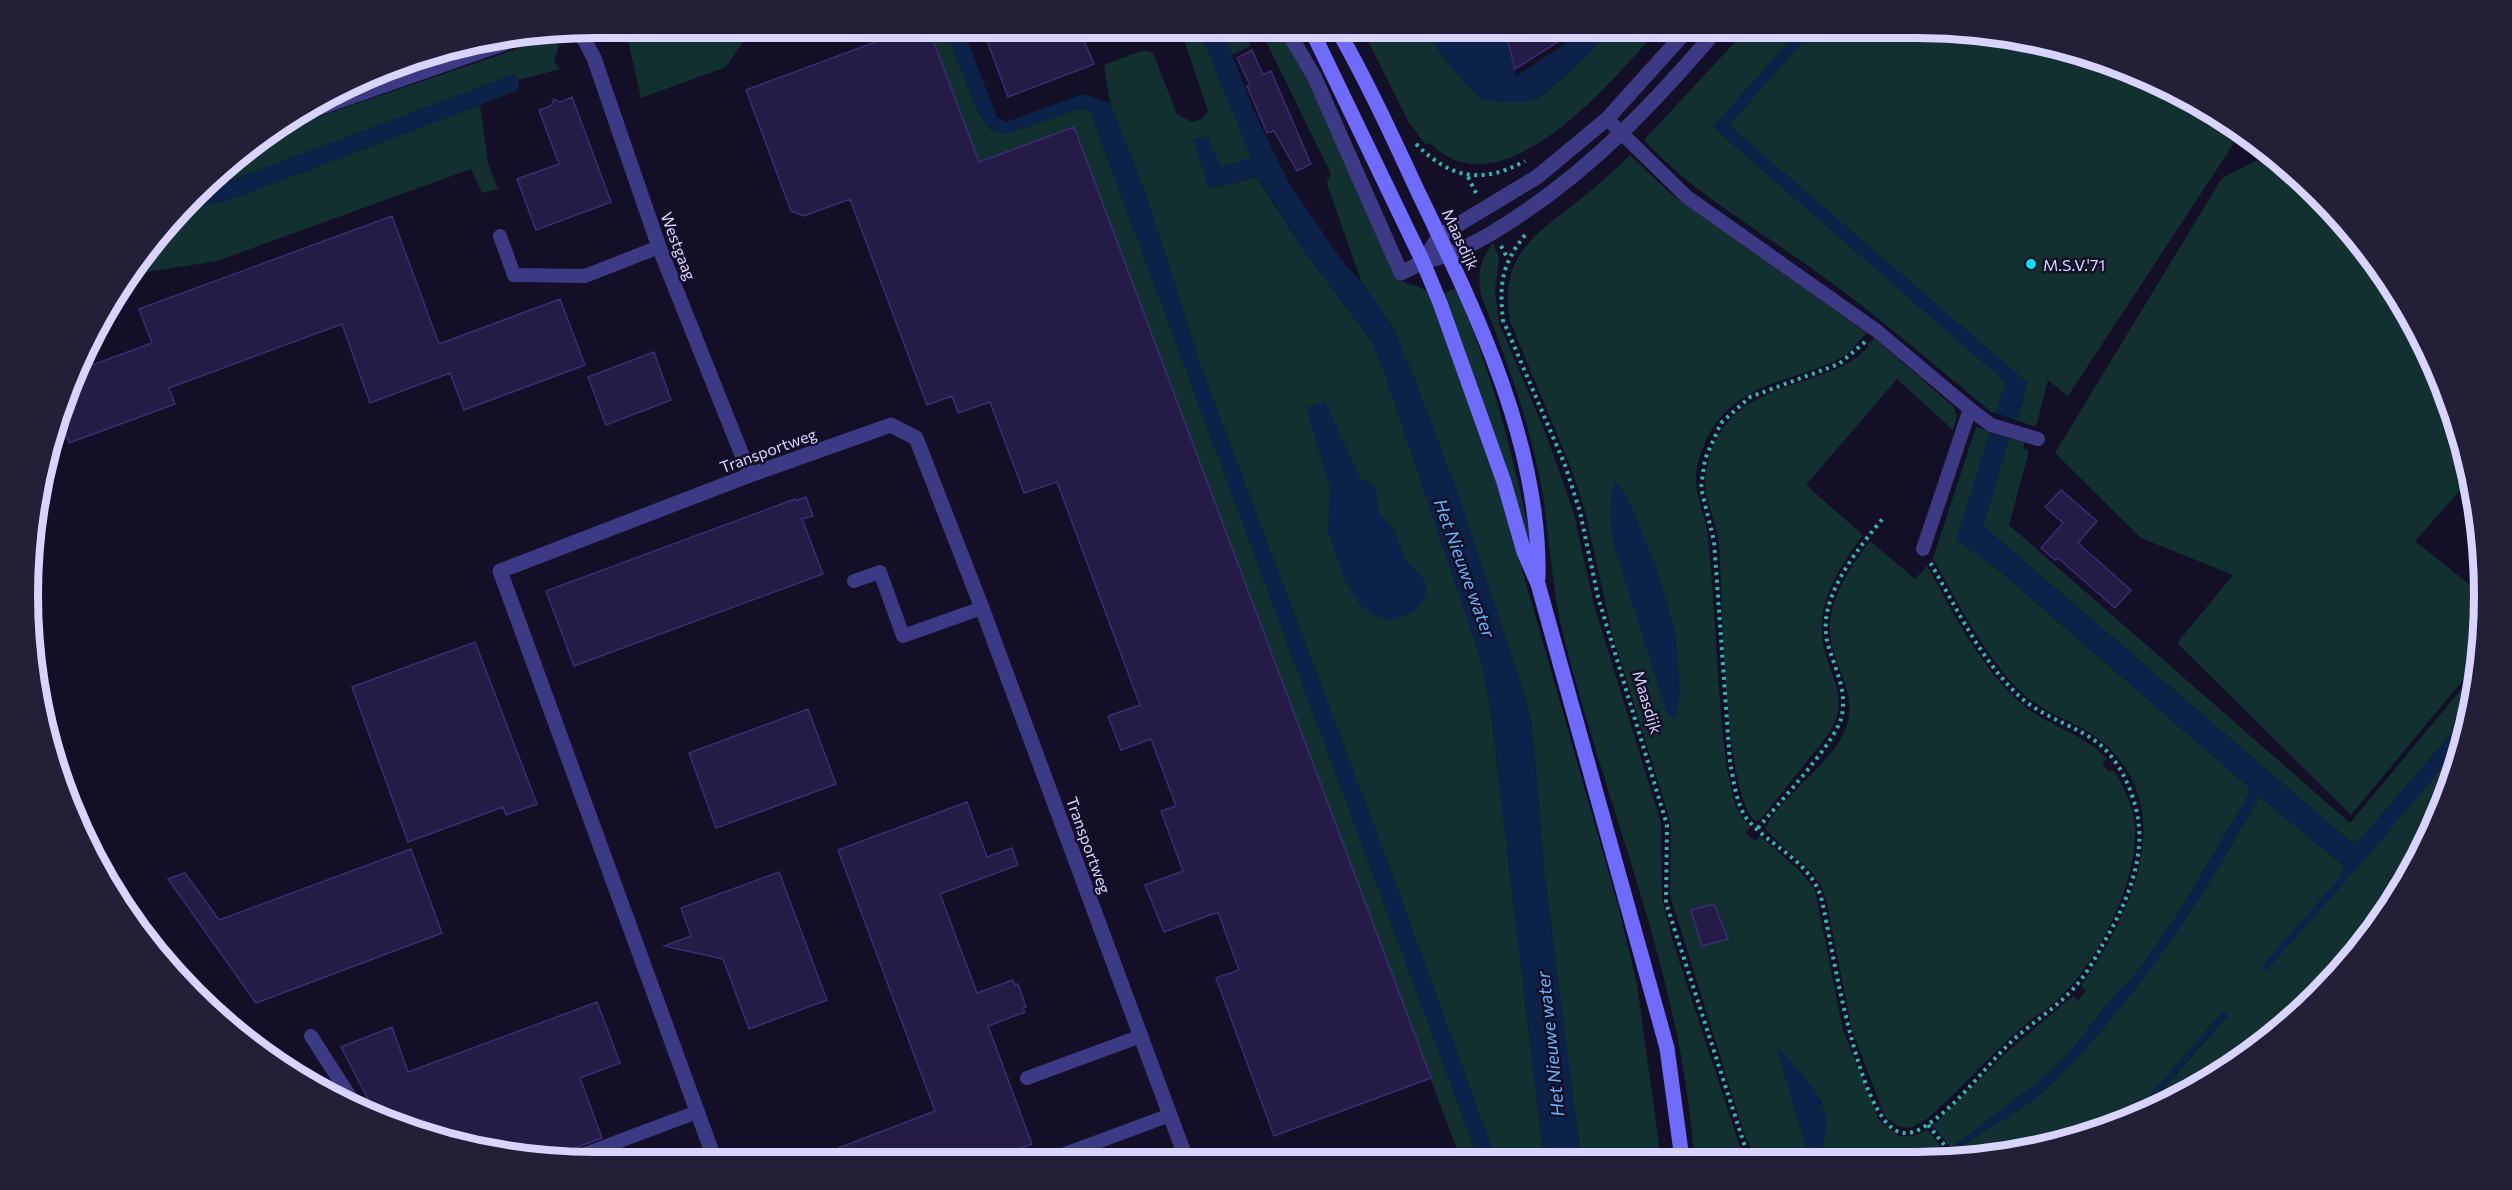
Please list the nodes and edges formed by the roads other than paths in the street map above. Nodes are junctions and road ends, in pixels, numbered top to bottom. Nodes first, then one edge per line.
1 (583, 38) edge
2 (1292, 38) edge
3 (1315, 38) edge
4 (1341, 38) edge
5 (1680, 38) edge
6 (1709, 38) edge
7 (495, 46) edge
8 (332, 103) edge
9 (1607, 119) junction
10 (1622, 135) junction
11 (500, 236) dead end
12 (1439, 236) junction
13 (659, 247) junction
14 (1450, 256) junction
15 (1423, 262) junction
16 (1970, 409) junction
17 (2038, 439) dead end
18 (750, 475) junction
19 (1923, 549) road end
20 (854, 581) dead end
21 (1538, 585) junction
22 (982, 608) junction
23 (311, 1036) dead end
24 (1141, 1036) junction
25 (1027, 1078) dead end
26 (349, 1096) edge
27 (697, 1112) junction
28 (1170, 1115) junction
29 (590, 1152) edge
30 (712, 1152) edge
31 (1070, 1152) edge
32 (1184, 1152) edge
33 (1681, 1152) edge

1 - 13 street, Westgaag
2 - 15 street
3 - 15 main road, Maasdijk
4 - 12 main road, Maasdijk
5 - 9 street
6 - 10 street
7 - 8 street
9 - 10 lane
9 - 12 street
10 - 14 street
10 - 16 lane
11 - 13 lane
12 - 14 main road, Maasdijk
12 - 15 street
13 - 18 street, Westgaag
14 - 15 street
14 - 21 main road, Maasdijk
15 - 21 main road, Maasdijk
16 - 17 lane
16 - 19 lane
18 - 22 street, Transportweg
18 - 27 street, Transportweg
20 - 22 lane
21 - 33 main road, Maasdijk
22 - 24 street, Transportweg
23 - 26 lane
24 - 25 lane
24 - 28 street, Transportweg
27 - 29 lane
27 - 30 street, Transportweg
28 - 31 lane
28 - 32 street, Transportweg

